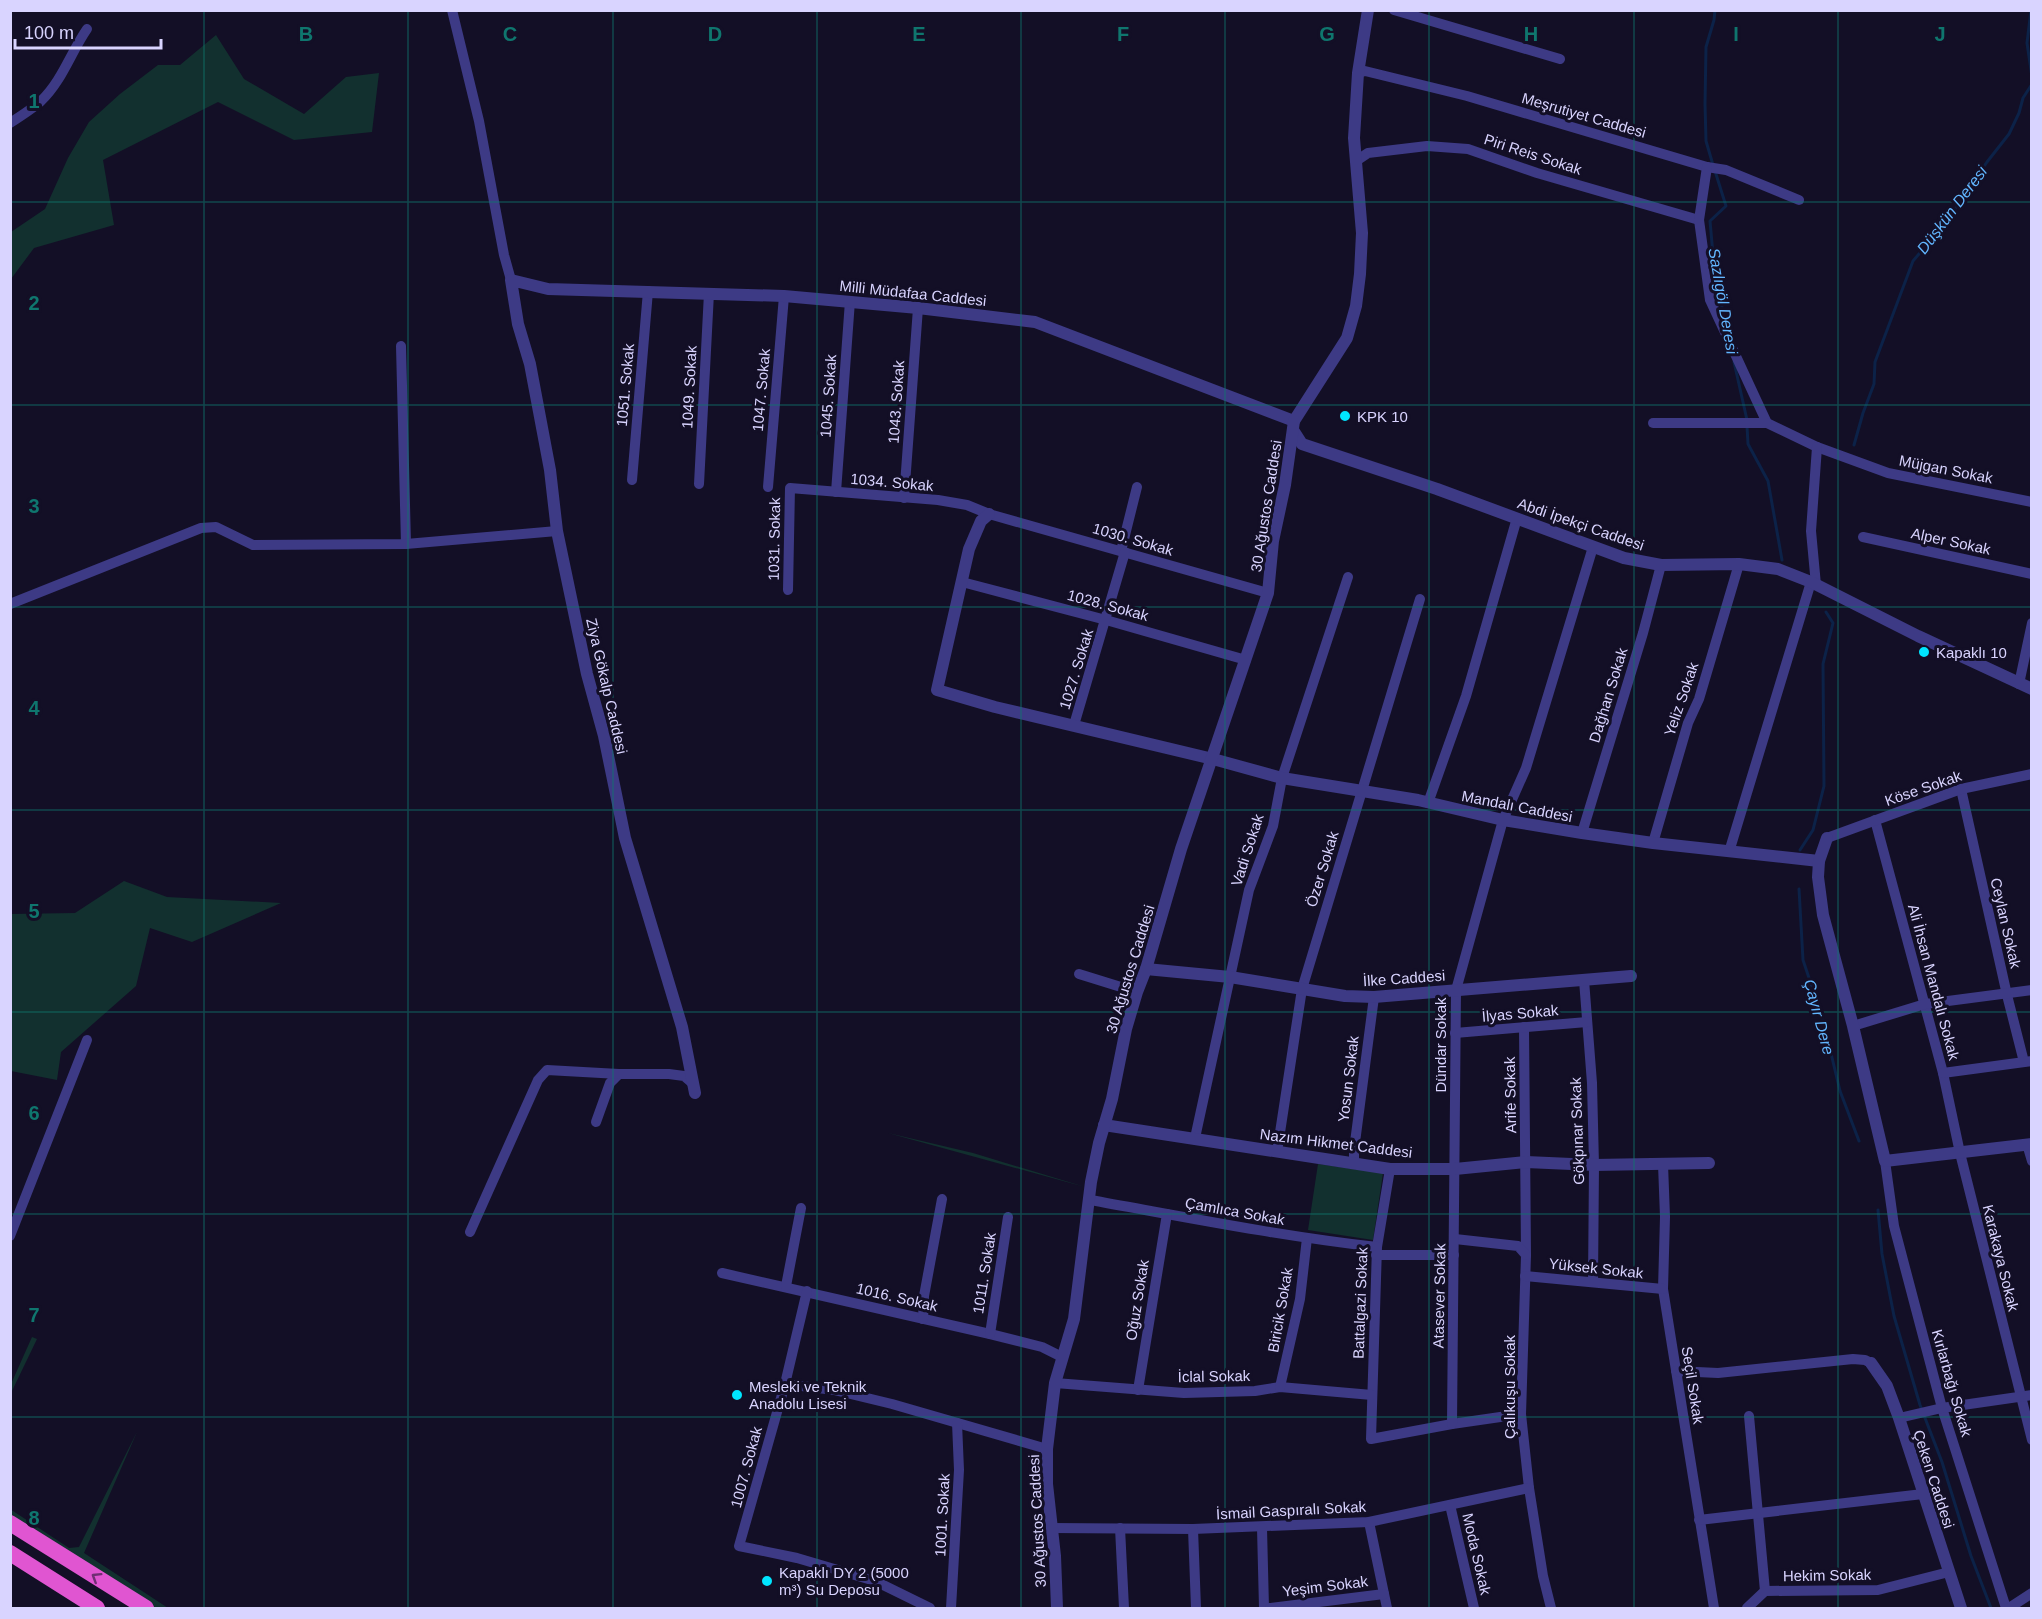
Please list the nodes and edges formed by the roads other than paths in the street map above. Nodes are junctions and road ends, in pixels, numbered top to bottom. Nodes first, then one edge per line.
1 (452, 10) edge
2 (1368, 10) edge
3 (1394, 10) edge
4 (87, 29) dead end
5 (1560, 59) dead end
6 (1358, 73) junction
7 (10, 123) edge
8 (1356, 161) junction
9 (1707, 167) junction
10 (1799, 201) dead end
11 (1699, 220) junction
12 (511, 280) junction
13 (648, 291) junction
14 (709, 293) junction
15 (784, 296) junction
16 (849, 301) junction
17 (918, 308) junction
18 (401, 346) dead end
19 (1653, 423) dead end
20 (1767, 423) junction
21 (1294, 425) junction
22 (1817, 447) junction
23 (632, 480) dead end
24 (699, 484) dead end
25 (768, 487) dead end
26 (1137, 487) dead end
27 (790, 488) joint
28 (836, 492) junction
29 (904, 498) junction
30 (2031, 502) edge
31 (989, 514) junction
32 (1517, 518) junction
33 (557, 531) junction
34 (1863, 537) dead end
35 (406, 544) junction
36 (1593, 547) junction
37 (1123, 552) junction
38 (1738, 564) junction
39 (1661, 565) junction
40 (2031, 573) edge
41 (1348, 577) dead end
42 (962, 582) junction
43 (1813, 584) junction
44 (788, 590) dead end
45 (1268, 593) junction
46 (1420, 599) dead end
47 (10, 604) edge
48 (1106, 620) junction
49 (2031, 623) edge
50 (1246, 660) junction
51 (2019, 684) junction
52 (2031, 689) edge
53 (1074, 725) junction
54 (1213, 759) junction
55 (2031, 775) edge
56 (1282, 778) junction
57 (1961, 789) junction
58 (1361, 790) junction
59 (1428, 803) junction
60 (1503, 820) junction
61 (1875, 820) junction
62 (1581, 833) junction
63 (1827, 838) joint
64 (1653, 843) junction
65 (1729, 852) junction
66 (1819, 861) junction
67 (1146, 969) junction
68 (1079, 974) dead end
69 (1630, 976) dead end
70 (1230, 977) junction
71 (1584, 980) junction
72 (1302, 989) junction
73 (1456, 990) junction
74 (2031, 990) edge
75 (1137, 992) junction
76 (2007, 994) junction
77 (1374, 997) junction
78 (1925, 1004) junction
79 (1587, 1022) junction
80 (1853, 1026) junction
81 (1524, 1027) junction
82 (1455, 1033) junction
83 (87, 1041) dead end
84 (2028, 1061) edge
85 (1943, 1073) junction
86 (619, 1074) junction
87 (693, 1088) joint
88 (596, 1122) dead end
89 (1104, 1125) junction
90 (1194, 1138) junction
91 (2029, 1144) edge
92 (1277, 1152) junction
93 (1959, 1154) junction
94 (1886, 1161) junction
95 (2031, 1161) edge
96 (1526, 1162) junction
97 (1708, 1163) dead end
98 (1354, 1164) junction
99 (1663, 1164) junction
100 (1594, 1165) junction
101 (1390, 1168) junction
102 (1455, 1169) junction
103 (942, 1199) dead end
104 (1090, 1200) junction
105 (801, 1208) dead end
106 (1167, 1214) junction
107 (1008, 1217) dead end
108 (470, 1232) dead end
109 (10, 1236) edge
110 (1306, 1238) junction
111 (1455, 1239) junction
112 (1376, 1251) junction
113 (1454, 1255) junction
114 (1526, 1255) junction
115 (722, 1273) dead end
116 (1525, 1276) junction
117 (1593, 1282) junction
118 (786, 1286) junction
119 (1663, 1289) junction
120 (807, 1291) junction
121 (923, 1319) junction
122 (990, 1334) junction
123 (1062, 1357) junction
124 (1871, 1363) joint
125 (1676, 1371) junction
126 (1055, 1383) junction
127 (785, 1384) junction
128 (1280, 1387) junction
129 (1138, 1390) junction
130 (1372, 1395) junction
131 (2031, 1395) edge
132 (2019, 1398) junction
133 (1942, 1408) junction
134 (1521, 1414) junction
135 (1749, 1416) dead end
136 (1899, 1418) junction
137 (957, 1423) junction
138 (1452, 1424) junction
139 (2031, 1440) edge
140 (1047, 1449) junction
141 (1529, 1488) junction
142 (1923, 1494) junction
143 (1450, 1505) junction
144 (1759, 1513) junction
145 (1699, 1520) junction
146 (1369, 1522) junction
147 (10, 1523) edge
148 (1051, 1528) junction
149 (1120, 1528) junction
150 (1262, 1528) junction
151 (1193, 1529) junction
152 (10, 1553) edge
153 (1949, 1572) junction
154 (1765, 1591) junction
155 (2031, 1593) edge
156 (1384, 1594) junction
157 (1336, 1604) edge
158 (97, 1608) edge
159 (146, 1608) edge
160 (930, 1608) edge
161 (951, 1608) edge
162 (1057, 1608) edge
163 (1124, 1608) edge
164 (1196, 1608) edge
165 (1264, 1608) edge
166 (1270, 1608) edge
167 (1387, 1608) edge
168 (1474, 1608) edge
169 (1551, 1608) edge
170 (1714, 1608) edge
171 (1747, 1608) edge
172 (1961, 1608) edge
173 (2008, 1608) edge

1 - 12 street
2 - 6 street
3 - 5 street
4 - 7 street
6 - 8 street
6 - 9 street, Meşrutiyet Caddesi
8 - 11 street, Piri Reis Sokak
8 - 21 street
9 - 10 street, Meşrutiyet Caddesi
9 - 11 street
11 - 20 street
12 - 13 street, Milli Müdafaa Caddesi
12 - 33 street, Ziya Gökalp Caddesi
13 - 14 street, Milli Müdafaa Caddesi
13 - 23 street, 1051. Sokak
14 - 15 street, Milli Müdafaa Caddesi
14 - 24 street, 1049. Sokak
15 - 16 street, Milli Müdafaa Caddesi
15 - 25 street, 1047. Sokak
16 - 17 street, Milli Müdafaa Caddesi
16 - 28 street, 1045. Sokak
17 - 21 street, Milli Müdafaa Caddesi
17 - 29 street, 1043. Sokak
18 - 35 street
19 - 20 street
20 - 22 street, Müjgan Sokak
21 - 32 street, Abdi İpekçi Caddesi
21 - 45 street, 30 Ağustos Caddesi
22 - 30 street, Müjgan Sokak
22 - 43 street
26 - 37 street, 1027. Sokak
27 - 28 street, 1034. Sokak
27 - 44 street, 1031. Sokak
28 - 29 street, 1034. Sokak
29 - 31 street, 1034. Sokak
31 - 37 street, 1030. Sokak
31 - 42 street
32 - 36 street, Abdi İpekçi Caddesi
32 - 59 street
33 - 35 street
33 - 87 street, Ziya Gökalp Caddesi
34 - 40 street, Alper Sokak
35 - 47 street
36 - 39 street, Abdi İpekçi Caddesi
36 - 60 street, Dündar Sokak
37 - 45 street, 1030. Sokak
37 - 48 street, 1027. Sokak
38 - 39 street, Abdi İpekçi Caddesi
38 - 43 street, Abdi İpekçi Caddesi
38 - 64 street, Yeliz Sokak
39 - 62 street, Dağhan Sokak
41 - 56 street, Vadi Sokak
42 - 48 street, 1028. Sokak
42 - 53 street, Mandalı Caddesi
43 - 51 street, Abdi İpekçi Caddesi
43 - 65 street
45 - 50 street, 30 Ağustos Caddesi
46 - 58 street, Özer Sokak
48 - 50 street, 1028. Sokak
48 - 53 street, 1027. Sokak
49 - 51 street
50 - 54 street, 30 Ağustos Caddesi
51 - 52 street, Abdi İpekçi Caddesi
53 - 54 street, Mandalı Caddesi
54 - 56 street, Mandalı Caddesi
54 - 67 street, 30 Ağustos Caddesi
55 - 57 street, Köse Sokak
56 - 58 street, Mandalı Caddesi
56 - 70 street, Vadi Sokak
57 - 61 street, Köse Sokak
57 - 76 street, Ceylan Sokak
58 - 59 street, Mandalı Caddesi
58 - 72 street, Özer Sokak
59 - 60 street, Mandalı Caddesi
60 - 62 street, Mandalı Caddesi
60 - 73 street, Dündar Sokak
61 - 63 street, Köse Sokak
61 - 78 street, Ali İhsan Mandalı Sokak
62 - 64 street, Mandalı Caddesi
63 - 66 street
64 - 65 street, Mandalı Caddesi
65 - 66 street, Mandalı Caddesi
66 - 80 street
67 - 70 street, İlke Caddesi
67 - 75 street, 30 Ağustos Caddesi
68 - 75 street
69 - 71 street, İlke Caddesi
70 - 72 street, İlke Caddesi
70 - 90 street, Vadi Sokak
71 - 73 street, İlke Caddesi
71 - 79 street, Gökpınar Sokak
72 - 77 street, İlke Caddesi
72 - 92 street, Özer Sokak
73 - 77 street, İlke Caddesi
73 - 82 street, Dündar Sokak
74 - 76 street
75 - 89 street, 30 Ağustos Caddesi
76 - 78 street
76 - 84 street, Ceylan Sokak
77 - 98 street, Yosun Sokak
78 - 80 street
78 - 85 street, Ali İhsan Mandalı Sokak
79 - 81 street, İlyas Sokak
79 - 100 street, Gökpınar Sokak
80 - 94 street
81 - 82 street, İlyas Sokak
81 - 96 street, Arife Sokak
82 - 102 street, Dündar Sokak
83 - 109 street
84 - 85 street
85 - 93 street, Ali İhsan Mandalı Sokak
86 - 87 street
86 - 88 street
86 - 108 street
89 - 90 street, Nazım Hikmet Caddesi
89 - 104 street, 30 Ağustos Caddesi
90 - 92 street, Nazım Hikmet Caddesi
91 - 93 street
91 - 95 street
92 - 98 street, Nazım Hikmet Caddesi
93 - 94 street
93 - 132 street, Karakaya Sokak
94 - 133 street, Kırlarbağı Sokak
96 - 100 street, Nazım Hikmet Caddesi
96 - 102 street, Nazım Hikmet Caddesi
96 - 114 street, Çalıkuşu Sokak
97 - 99 street, Nazım Hikmet Caddesi
98 - 101 street, Nazım Hikmet Caddesi
99 - 100 street, Nazım Hikmet Caddesi
99 - 119 street, Seçil Sokak
100 - 117 street, Gökpınar Sokak
101 - 102 street, Nazım Hikmet Caddesi
101 - 112 street, Battalgazi Sokak
102 - 111 street, Atasever Sokak
103 - 121 street
104 - 106 street, Çamlıca Sokak
104 - 123 street, 30 Ağustos Caddesi
105 - 118 street
106 - 110 street, Çamlıca Sokak
106 - 129 street, Oğuz Sokak
107 - 122 street, 1011. Sokak
110 - 112 street, Çamlıca Sokak
110 - 128 street, Biricik Sokak
111 - 113 street, Atasever Sokak
111 - 114 street
112 - 113 street, Çamlıca Sokak
112 - 130 street, Battalgazi Sokak
113 - 138 street, Atasever Sokak
114 - 116 street, Çalıkuşu Sokak
115 - 118 street, 1016. Sokak
116 - 117 street, Yüksek Sokak
116 - 134 street, Çalıkuşu Sokak
117 - 119 street, Yüksek Sokak
118 - 120 street, 1016. Sokak
119 - 125 street, Seçil Sokak
120 - 121 street, 1016. Sokak
120 - 127 street, 1007. Sokak
121 - 122 street, 1016. Sokak
122 - 123 street, 1016. Sokak
123 - 126 street, 30 Ağustos Caddesi
124 - 125 street
124 - 136 street, Çeken Caddesi
125 - 145 street, Seçil Sokak
126 - 129 street, İclal Sokak
126 - 140 street, 30 Ağustos Caddesi
127 - 137 street
127 - 160 street, 1007. Sokak
128 - 129 street, İclal Sokak
128 - 130 street, İclal Sokak
130 - 138 street, Battalgazi Sokak
131 - 132 street
132 - 133 street
132 - 139 street, Karakaya Sokak
133 - 136 street
133 - 173 street, Kırlarbağı Sokak
134 - 138 street
134 - 141 street, Çalıkuşu Sokak
135 - 144 street
136 - 142 street, Çeken Caddesi
137 - 140 street
137 - 161 street, 1001. Sokak
140 - 148 street, 30 Ağustos Caddesi
141 - 143 street, İsmail Gaspıralı Sokak
141 - 169 street, Çalıkuşu Sokak
142 - 144 street
142 - 153 street, Çeken Caddesi
143 - 146 street, İsmail Gaspıralı Sokak
143 - 168 street, Moda Sokak
144 - 145 street
144 - 154 street
145 - 170 street, Seçil Sokak
146 - 150 street, İsmail Gaspıralı Sokak
146 - 156 street
159 -> 147 highway
148 - 149 street, İsmail Gaspıralı Sokak
148 - 162 street, 30 Ağustos Caddesi
149 - 151 street, İsmail Gaspıralı Sokak
149 - 163 street
150 - 151 street, İsmail Gaspıralı Sokak
150 - 165 street
151 - 164 street
152 - 158 highway
153 - 154 street, Hekim Sokak
153 - 172 street, Çeken Caddesi
154 - 171 street, Hekim Sokak
155 - 173 street
156 - 157 street, Yeşim Sokak
156 - 167 street
157 - 166 street, Yeşim Sokak

